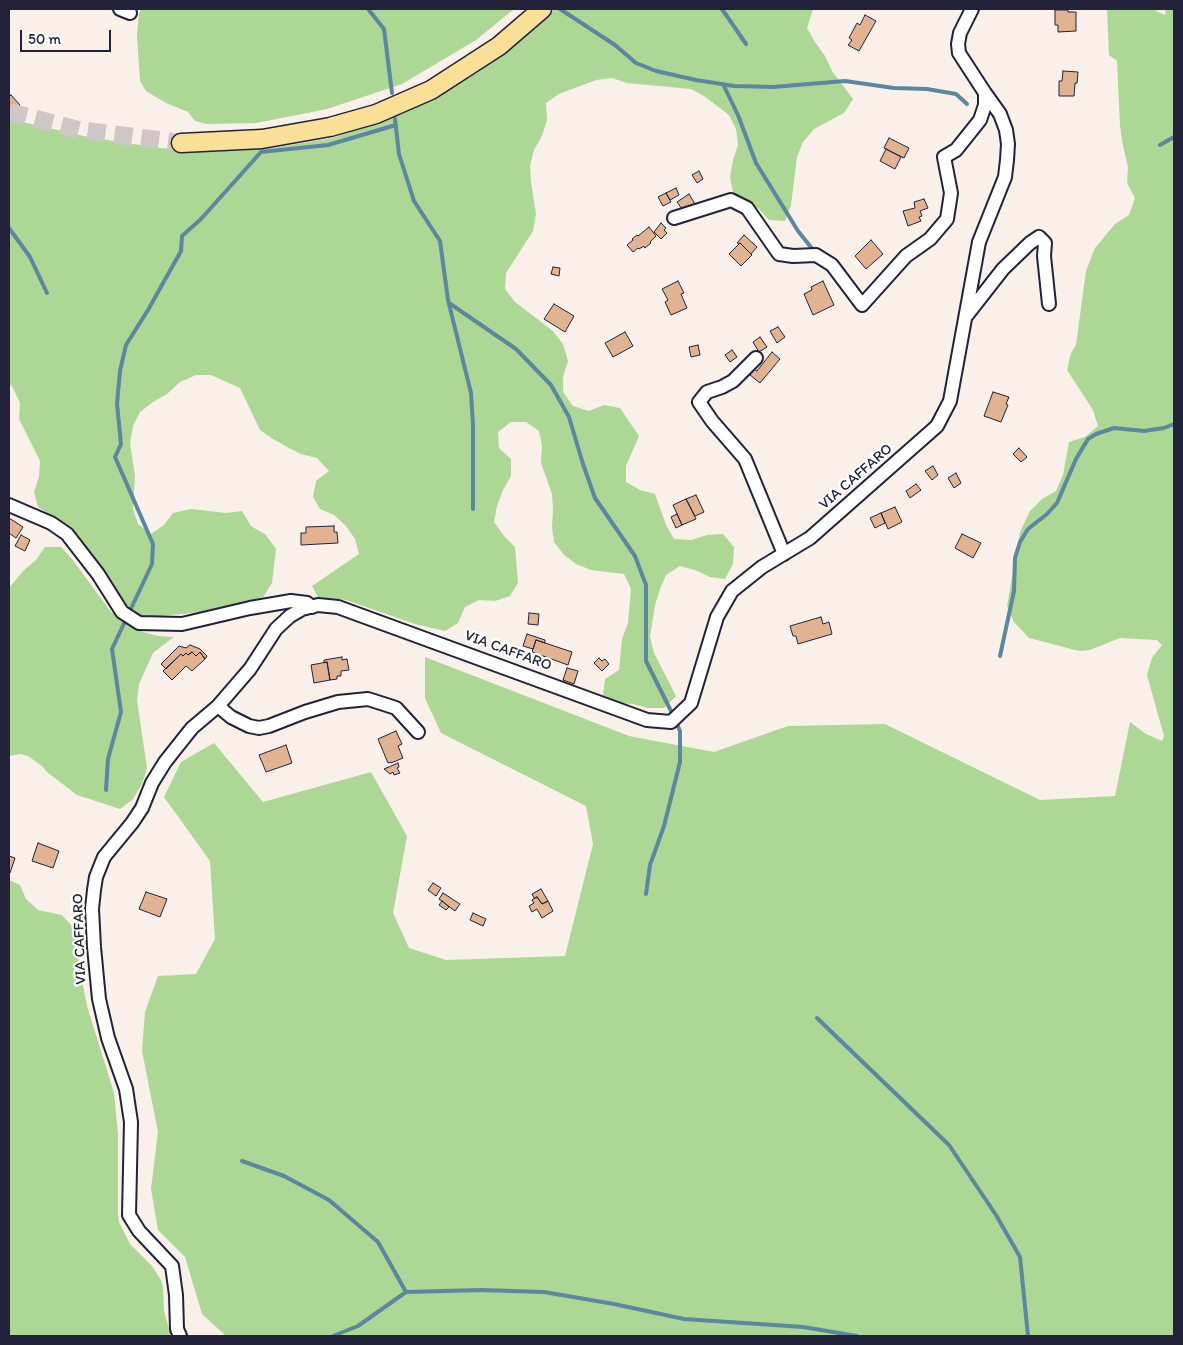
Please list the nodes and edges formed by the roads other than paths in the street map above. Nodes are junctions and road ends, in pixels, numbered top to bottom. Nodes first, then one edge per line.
1 (542, 9) edge
2 (972, 9) edge
3 (985, 93) junction
4 (181, 143) tunnel mouth
5 (674, 218) dead end
6 (1049, 304) dead end
7 (966, 317) junction
8 (756, 358) dead end
9 (9, 505) edge
10 (784, 554) junction
11 (312, 607) junction
12 (218, 706) junction
13 (418, 732) dead end
14 (180, 1336) edge

1 - 4 highway
2 - 3 street, VIA CAFFARO
3 - 5 street
3 - 7 street, VIA CAFFARO
6 - 7 street
7 - 10 street, VIA CAFFARO
8 - 10 street
9 - 11 street
10 - 11 street, VIA CAFFARO
11 - 12 street, VIA CAFFARO
12 - 13 street
12 - 14 street, VIA CAFFARO

